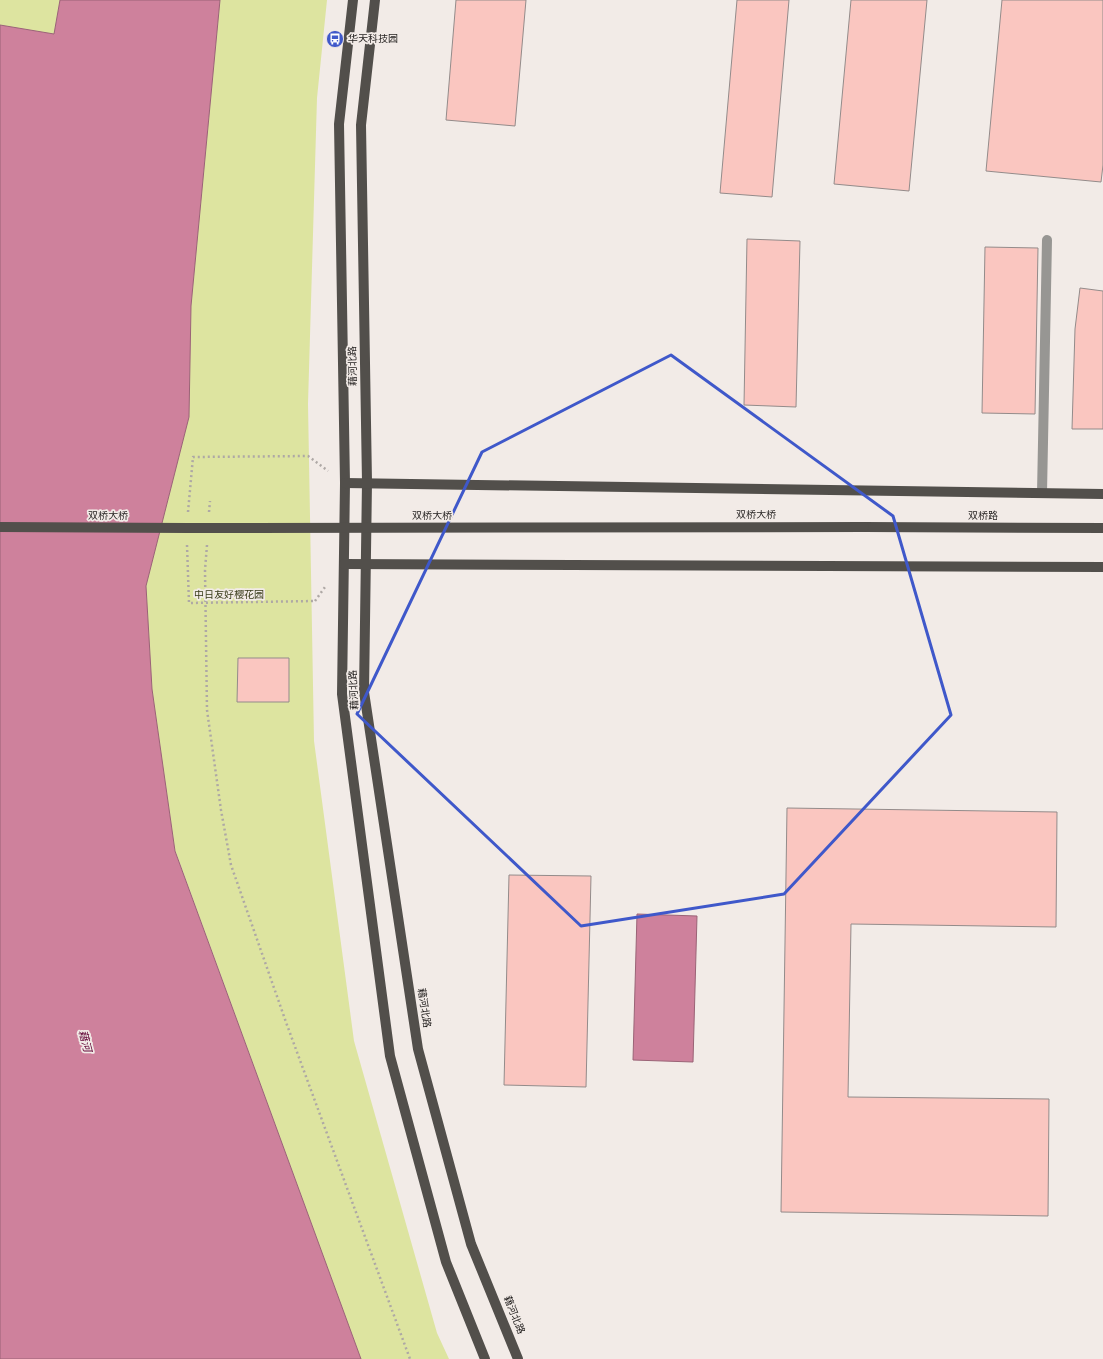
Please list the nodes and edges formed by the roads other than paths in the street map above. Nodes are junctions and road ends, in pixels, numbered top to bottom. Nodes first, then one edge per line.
1 (353, 0) edge
2 (375, 0) edge
3 (1046, 240) dead end
4 (367, 482) junction
5 (345, 483) junction
6 (1042, 493) junction
7 (1103, 494) edge
8 (0, 527) edge
9 (864, 527) joint
10 (1103, 528) edge
11 (344, 564) junction
12 (367, 564) junction
13 (1103, 567) edge
14 (485, 1359) edge
15 (518, 1359) edge

1 - 5 main road, 藉河北路
2 - 4 main road, 藉河北路
3 - 6 lane
4 - 5 main road
4 - 6 main road
4 - 12 main road, 藉河北路
5 - 11 main road, 藉河北路
6 - 7 main road
8 - 9 main road, 双桥大桥, bridge
9 - 10 main road, 双桥路
11 - 12 main road
11 - 14 main road, 藉河北路
12 - 13 main road
12 - 15 main road, 藉河北路

